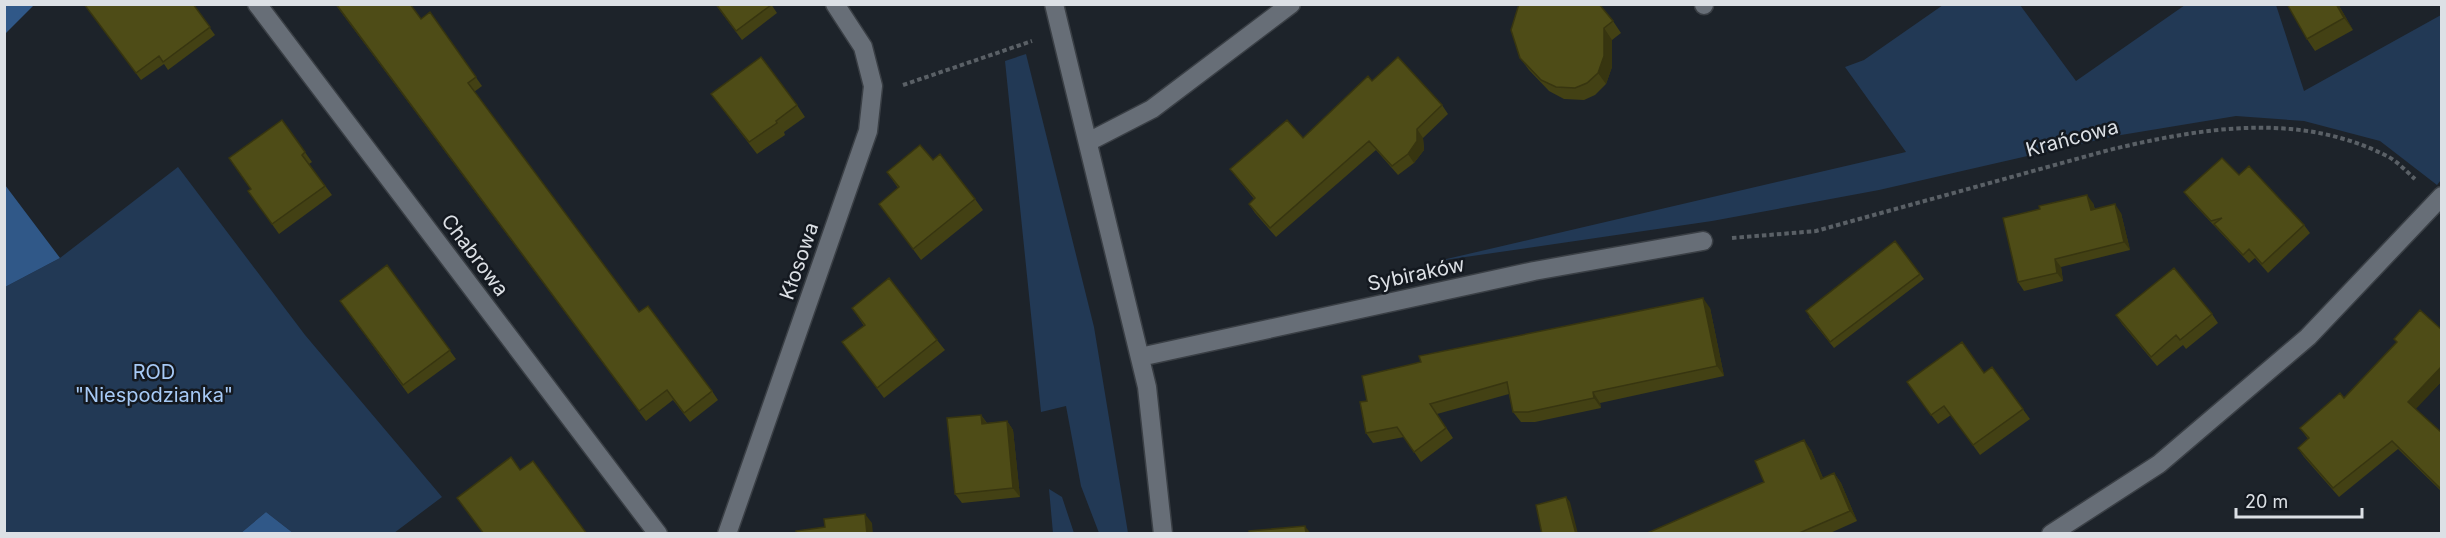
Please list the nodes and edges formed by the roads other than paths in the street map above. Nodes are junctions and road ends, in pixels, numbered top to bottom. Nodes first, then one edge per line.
1 (257, 4) edge
2 (836, 4) edge
3 (1054, 4) edge
4 (1291, 4) edge
5 (1088, 142) junction
6 (2440, 198) edge
7 (1703, 241) road end
8 (1140, 357) junction
9 (658, 534) edge
10 (727, 534) edge
11 (1163, 534) edge
12 (2051, 534) edge

1 - 9 street, Chabrowa
2 - 10 street, Kłosowa
3 - 5 street
4 - 5 street
5 - 8 street
6 - 12 street
7 - 8 street, Sybiraków
8 - 11 street

